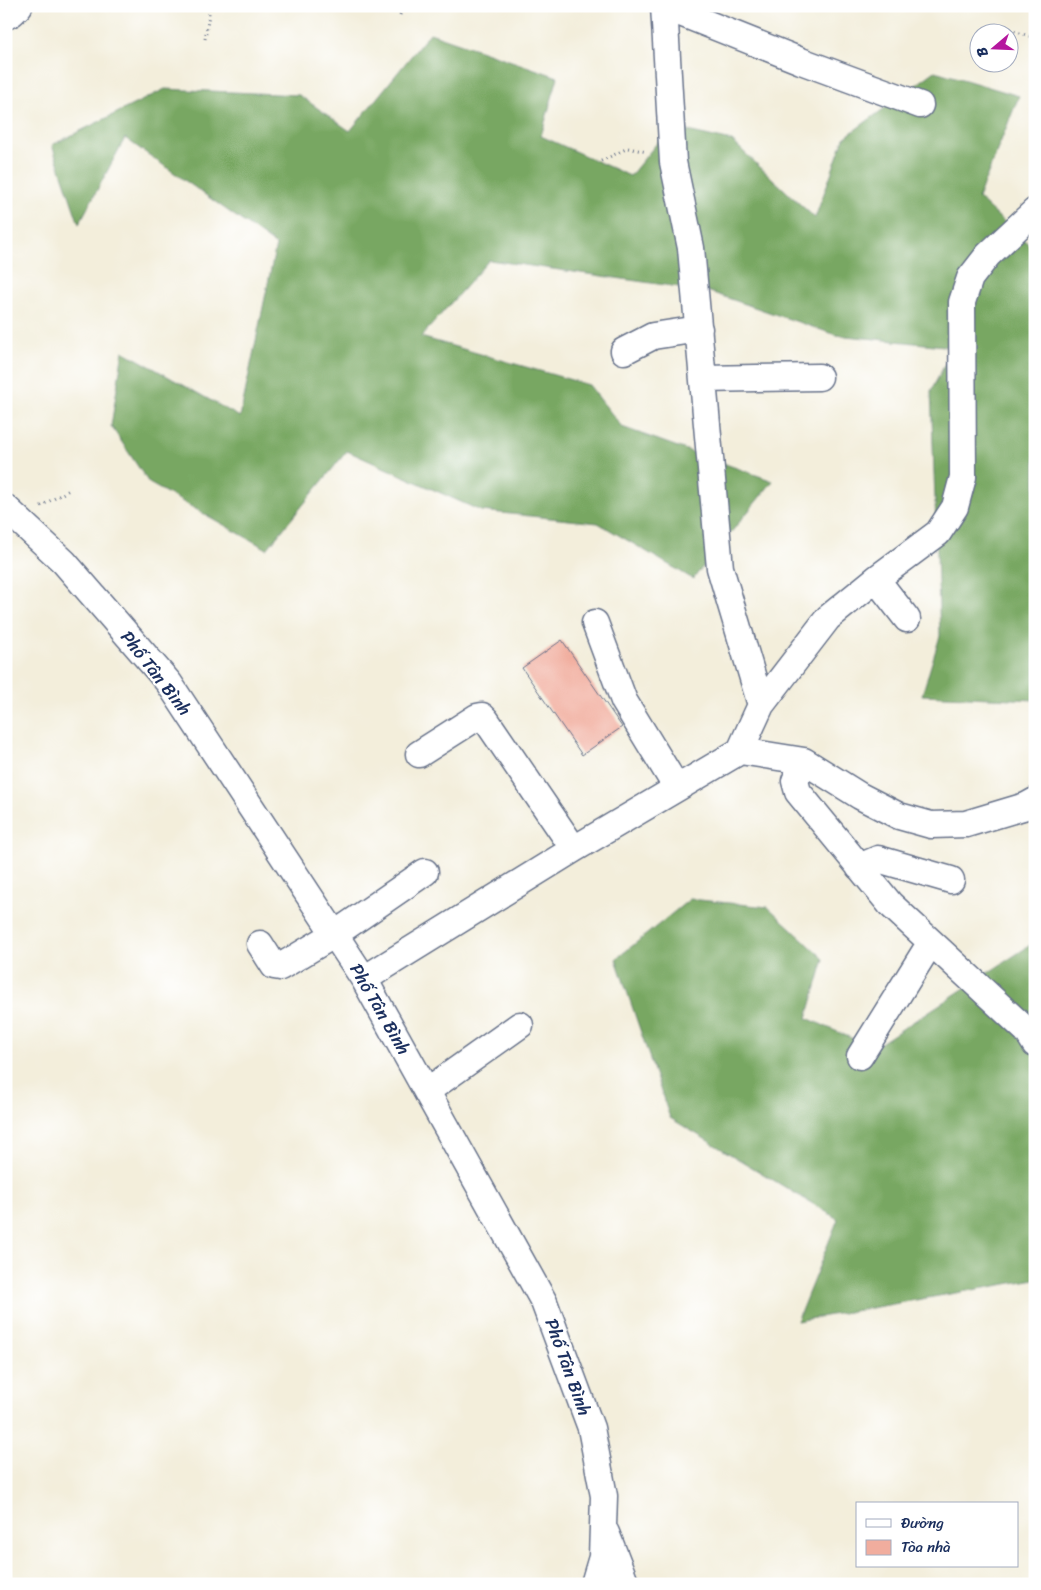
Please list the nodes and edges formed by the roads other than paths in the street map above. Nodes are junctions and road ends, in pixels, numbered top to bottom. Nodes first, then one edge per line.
1 (663, 6) edge
2 (920, 105) dead end
3 (1035, 211) edge
4 (698, 328) junction
5 (624, 351) dead end
6 (819, 376) dead end
7 (703, 379) junction
8 (12, 514) edge
9 (876, 579) junction
10 (906, 618) dead end
11 (595, 623) dead end
12 (761, 705) junction
13 (740, 751) junction
14 (418, 754) dead end
15 (804, 761) junction
16 (677, 788) junction
17 (1035, 801) edge
18 (574, 850) junction
19 (859, 867) junction
20 (425, 872) dead end
21 (951, 880) dead end
22 (335, 934) junction
23 (931, 942) junction
24 (260, 944) dead end
25 (364, 979) junction
26 (520, 1025) dead end
27 (1035, 1044) edge
28 (860, 1056) dead end
29 (426, 1091) junction
30 (603, 1525) junction
31 (594, 1584) edge
32 (626, 1584) edge

1 - 2 street
1 - 4 street
3 - 9 street
4 - 5 street
4 - 7 street
6 - 7 street
7 - 12 street
8 - 22 street, Phố Tân Bình
9 - 10 street
9 - 12 street
11 - 16 street
12 - 13 street
13 - 15 street
13 - 16 street
14 - 18 street
15 - 17 street
15 - 19 street
16 - 18 street
18 - 25 street
19 - 21 street
19 - 23 street
20 - 22 street
22 - 24 street
22 - 25 street, Phố Tân Bình
23 - 27 street
23 - 28 street
25 - 29 street, Phố Tân Bình
26 - 29 street
29 - 30 street, Phố Tân Bình
30 - 31 street, Phố Tân Bình
30 - 32 street

